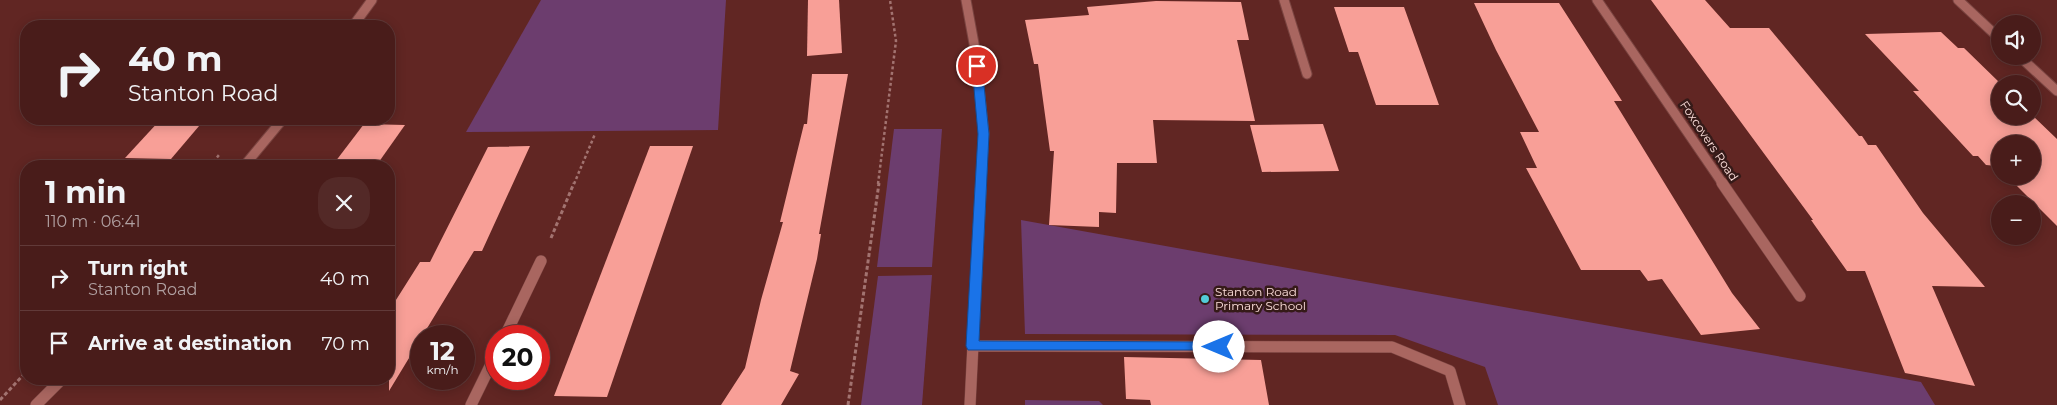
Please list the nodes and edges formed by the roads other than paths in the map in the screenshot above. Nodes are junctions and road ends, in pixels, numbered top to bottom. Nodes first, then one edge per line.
1 (372, 0) edge
2 (966, 0) edge
3 (1284, 0) edge
4 (1597, 0) edge
5 (1958, 0) edge
6 (357, 20) edge
7 (1991, 31) edge
8 (2029, 65) edge
9 (1307, 74) dead end
10 (2057, 91) edge
11 (278, 125) edge
12 (249, 160) edge
13 (541, 261) road end
14 (1800, 296) dead end
15 (510, 325) edge
16 (973, 346) junction
17 (485, 377) edge
18 (56, 385) edge
19 (36, 405) edge
20 (472, 405) edge
21 (970, 405) edge
22 (1460, 405) edge

1 - 6 street
2 - 16 street
3 - 9 street
4 - 14 street, Foxcovers Road
5 - 7 street
8 - 10 street
11 - 12 street
13 - 15 street
16 - 21 street
16 - 22 street
17 - 20 street
18 - 19 street

